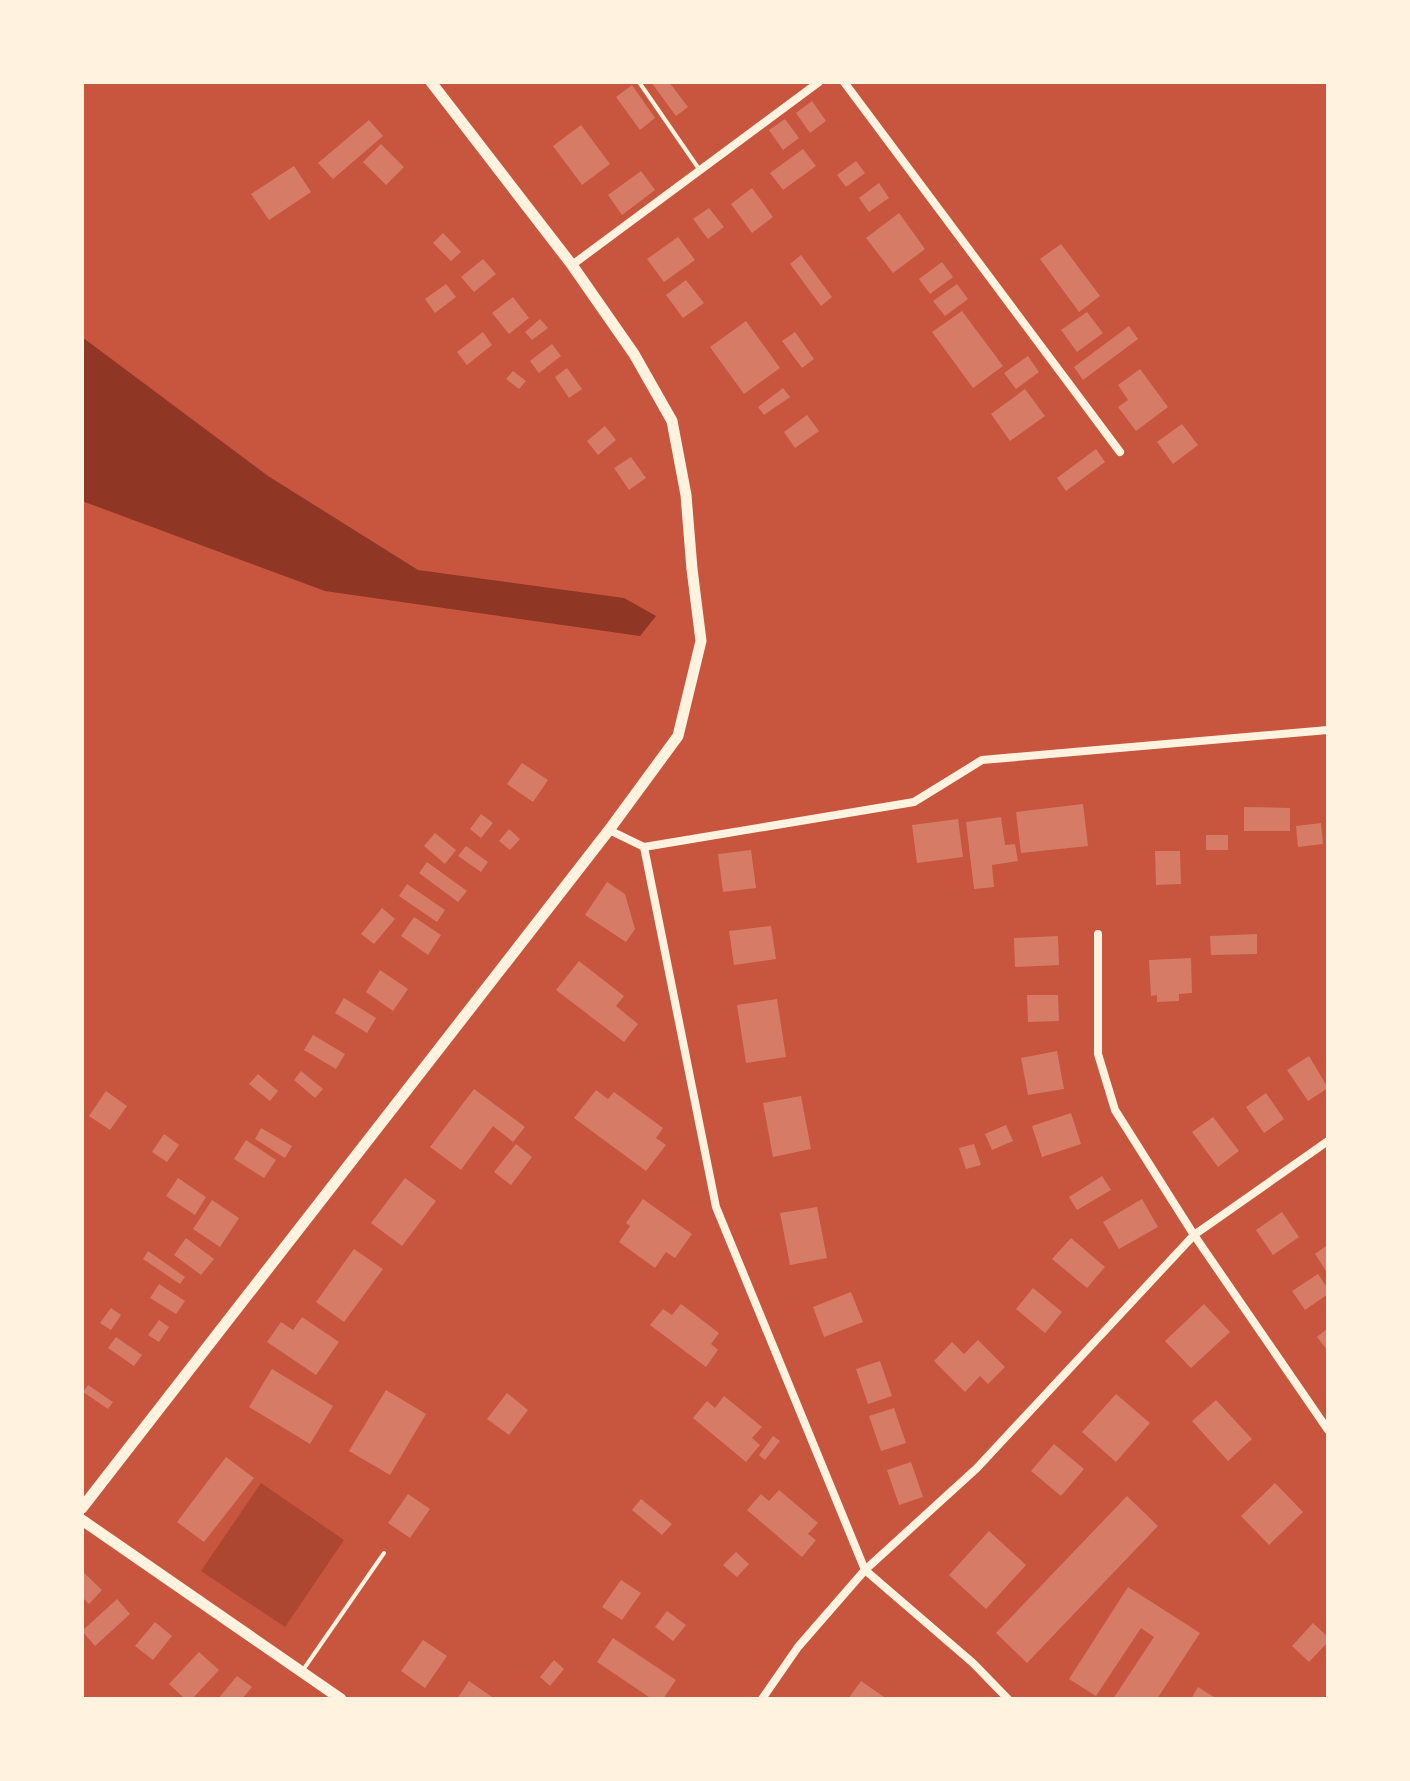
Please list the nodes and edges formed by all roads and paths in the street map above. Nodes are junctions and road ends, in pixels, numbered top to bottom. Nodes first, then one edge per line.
1 (431, 82) edge
2 (639, 82) edge
3 (819, 82) edge
4 (844, 82) edge
5 (699, 170) junction
6 (572, 265) junction
7 (1120, 452) dead end
8 (1328, 730) edge
9 (609, 830) junction
10 (644, 847) junction
11 (1098, 934) dead end
12 (1328, 1141) edge
13 (1194, 1235) junction
14 (1328, 1430) edge
15 (82, 1508) edge
16 (82, 1520) edge
17 (384, 1553) dead end
18 (865, 1570) junction
19 (302, 1672) junction
20 (341, 1699) edge
21 (762, 1699) edge
22 (1008, 1699) edge

1 - 6 street
2 - 5 lane
3 - 5 street
4 - 7 street
5 - 6 street
6 - 9 street
8 - 10 street
9 - 10 street
9 - 15 street
10 - 18 street
11 - 13 street
12 - 13 street
13 - 14 street
13 - 18 street
16 - 19 street
17 - 19 lane
18 - 21 street
18 - 22 street
19 - 20 street

